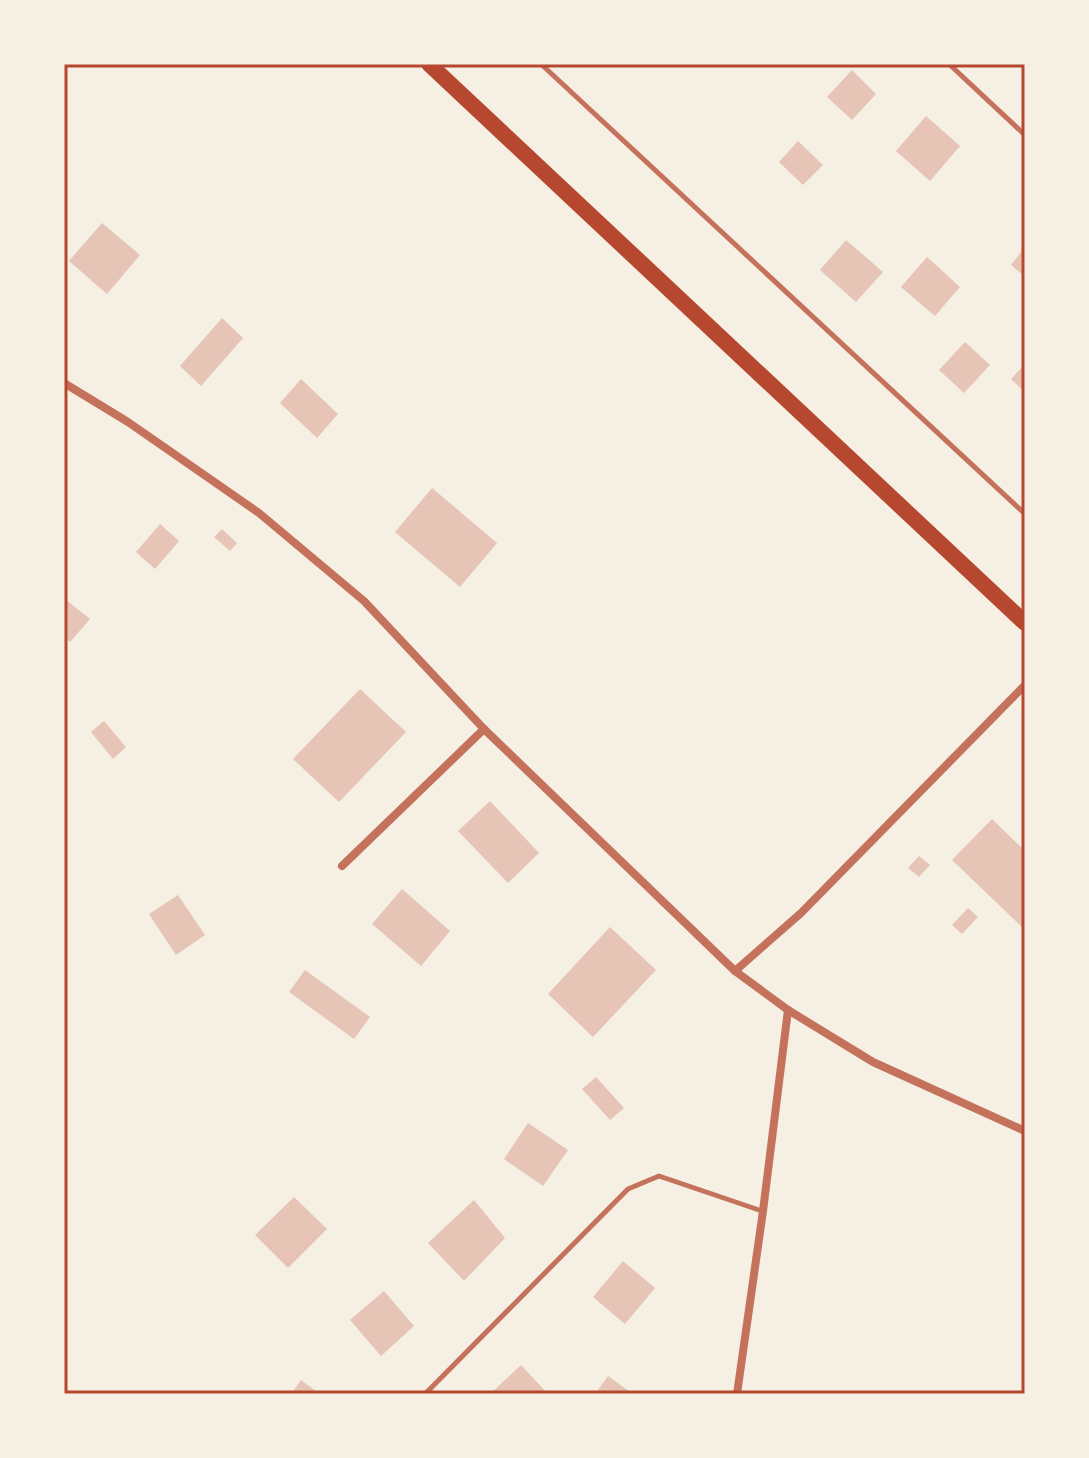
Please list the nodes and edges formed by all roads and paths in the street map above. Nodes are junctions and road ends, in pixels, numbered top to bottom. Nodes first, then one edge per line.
1 (429, 64) edge
2 (541, 64) edge
3 (949, 64) edge
4 (1025, 135) edge
5 (64, 383) edge
6 (1025, 514) edge
7 (1025, 623) edge
8 (1025, 685) edge
9 (484, 729) junction
10 (342, 866) dead end
11 (735, 971) junction
12 (788, 1010) junction
13 (1025, 1131) edge
14 (763, 1211) junction
15 (425, 1394) edge
16 (737, 1394) edge

1 - 7 main road
2 - 6 lane
3 - 4 lane
5 - 9 street
8 - 11 street
9 - 10 street
9 - 11 street
11 - 12 street
12 - 13 street
12 - 14 street
14 - 15 lane
14 - 16 street

